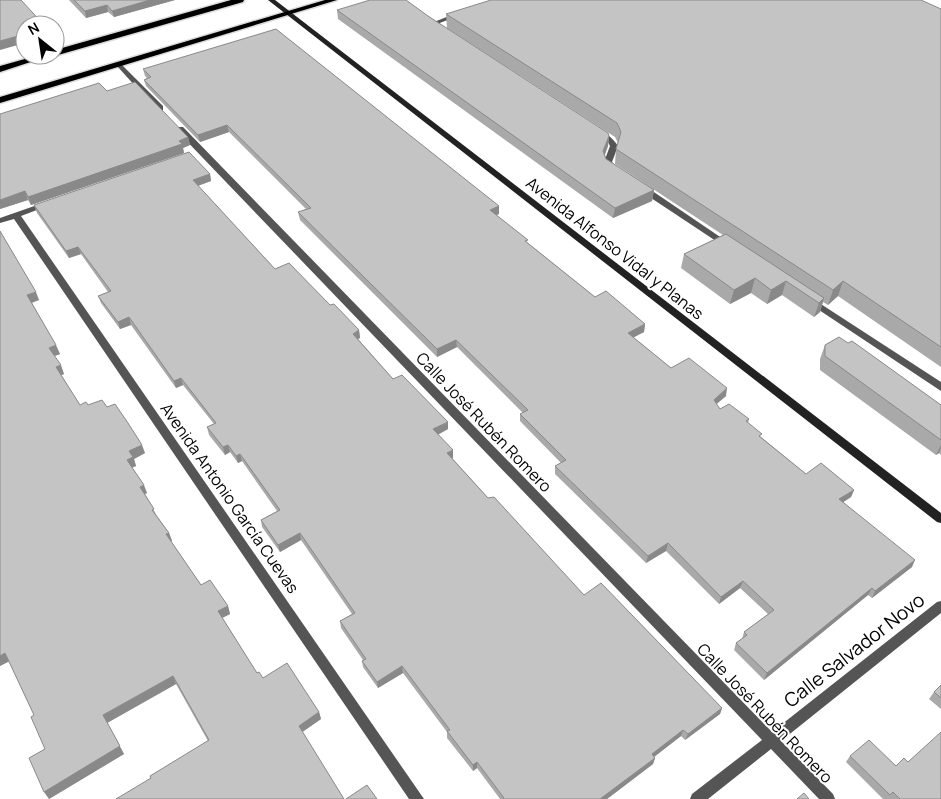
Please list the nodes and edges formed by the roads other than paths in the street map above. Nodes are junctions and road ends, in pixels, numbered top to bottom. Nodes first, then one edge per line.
1 (240, 0) edge
2 (271, 0) edge
3 (332, 0) edge
4 (470, 10) edge
5 (288, 14) junction
6 (449, 35) edge
7 (65, 50) edge
8 (15, 65) edge
9 (119, 65) junction
10 (0, 69) edge
11 (0, 100) edge
12 (586, 125) edge
13 (626, 177) edge
14 (634, 182) edge
15 (53, 202) edge
16 (16, 215) junction
17 (0, 221) edge
18 (737, 251) edge
19 (802, 294) edge
20 (941, 387) edge
21 (941, 519) edge
22 (941, 606) edge
23 (770, 739) junction
24 (417, 799) edge
25 (697, 799) edge
26 (828, 799) edge

1 - 7 main road
2 - 5 main road, Avenida Alfonso Vidal y Planas
3 - 5 main road
4 - 6 street
5 - 9 main road
5 - 21 main road, Avenida Alfonso Vidal y Planas
8 - 10 main road
9 - 11 main road
9 - 23 street, Calle José Rubén Romero
12 - 13 street
14 - 18 street
15 - 16 street
16 - 17 street
16 - 24 street, Avenida Antonio García Cuevas
19 - 20 street
22 - 23 street, Calle Salvador Novo
23 - 25 street, Calle Salvador Novo
23 - 26 street, Calle José Rubén Romero

